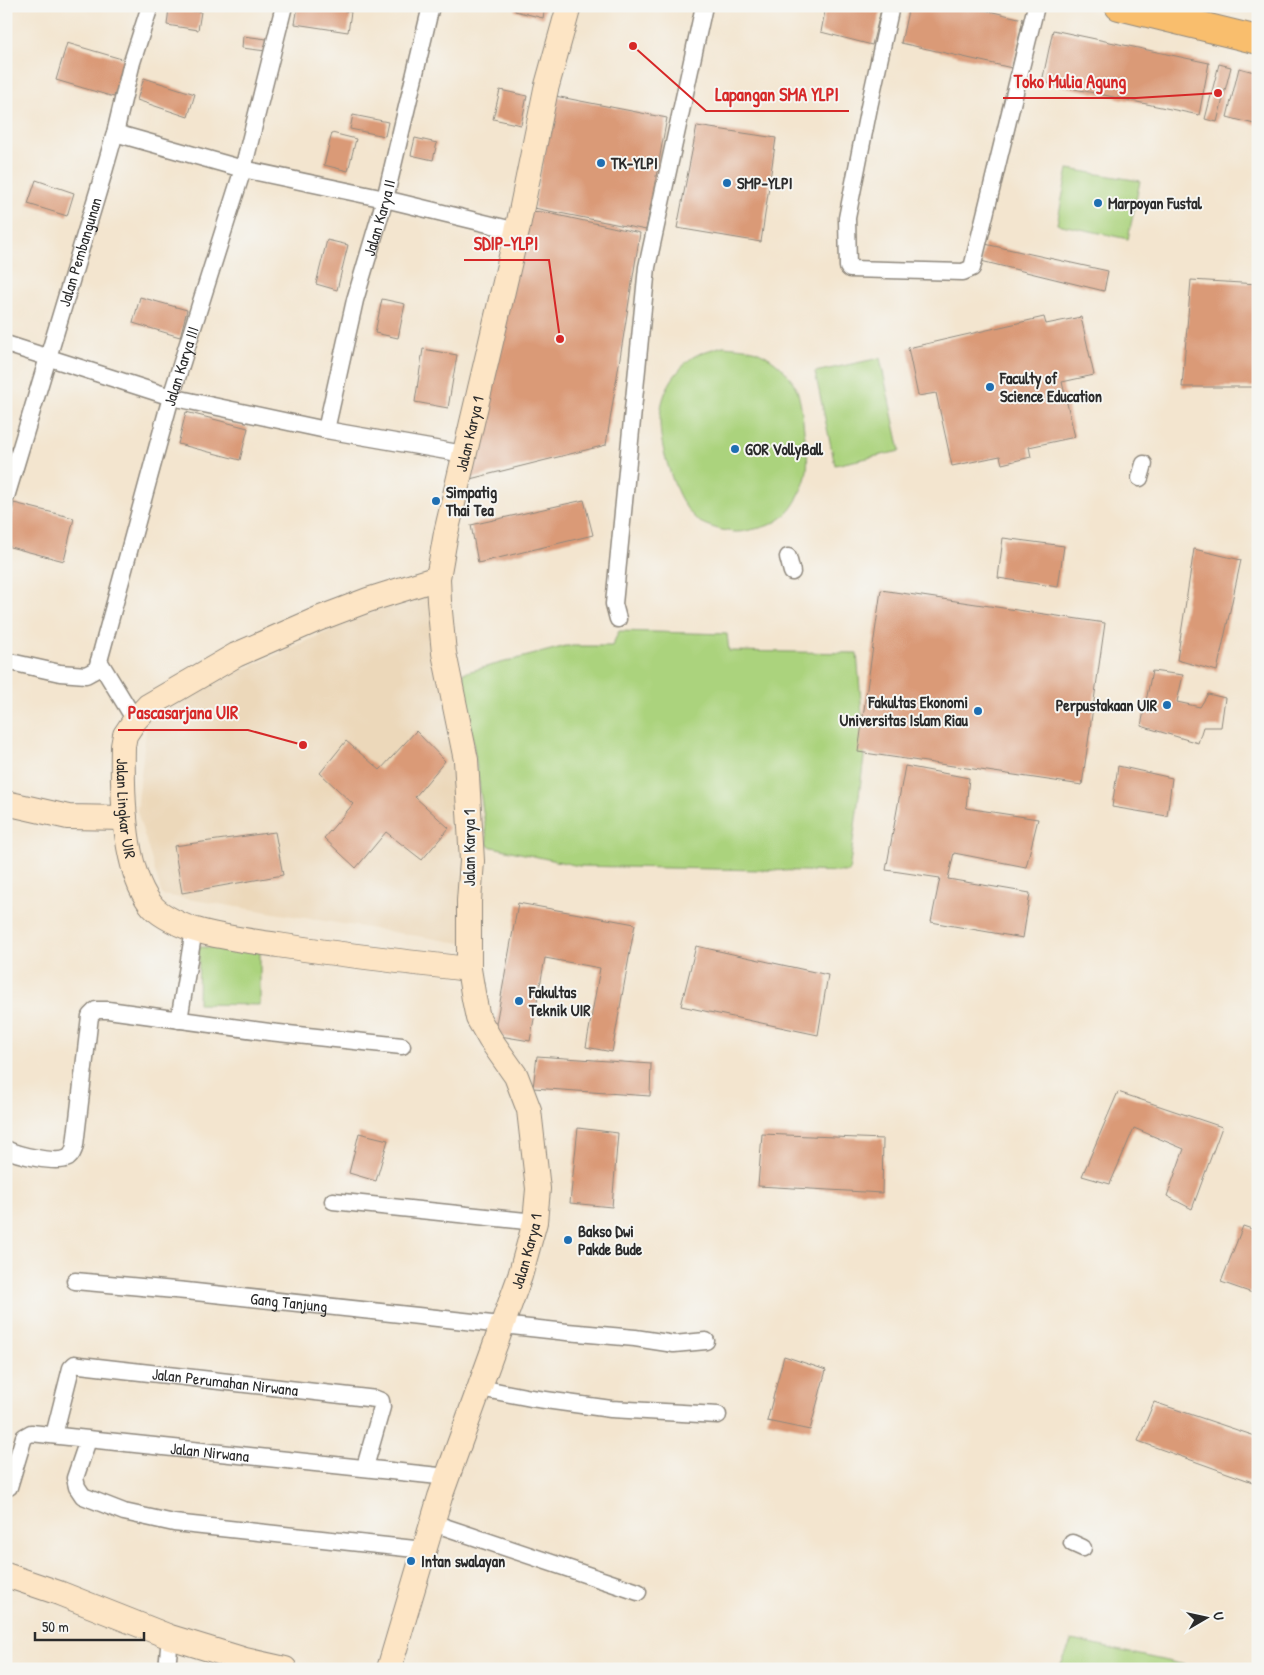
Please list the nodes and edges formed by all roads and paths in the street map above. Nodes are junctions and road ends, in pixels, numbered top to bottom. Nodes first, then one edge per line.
1 (150, 6) edge
2 (284, 6) edge
3 (431, 6) edge
4 (569, 6) edge
5 (704, 6) edge
6 (891, 6) edge
7 (1036, 6) edge
8 (1119, 6) edge
9 (1170, 10) edge
10 (1258, 24) edge
11 (1258, 40) edge
12 (115, 133) junction
13 (243, 169) junction
14 (385, 199) junction
15 (517, 231) junction
16 (6, 344) edge
17 (48, 356) junction
18 (171, 397) junction
19 (326, 430) junction
20 (464, 454) junction
21 (6, 497) edge
22 (438, 578) junction
23 (618, 619) dead end
24 (99, 661) junction
25 (6, 662) edge
26 (135, 720) junction
27 (6, 803) edge
28 (125, 818) junction
29 (194, 930) junction
30 (469, 969) junction
31 (179, 1020) junction
32 (402, 1046) dead end
33 (6, 1149) edge
34 (333, 1201) dead end
35 (535, 1222) junction
36 (75, 1281) dead end
37 (503, 1325) junction
38 (706, 1341) dead end
39 (480, 1388) junction
40 (718, 1415) dead end
41 (54, 1435) junction
42 (88, 1440) junction
43 (365, 1467) junction
44 (448, 1477) junction
45 (9, 1487) dead end
46 (433, 1524) junction
47 (424, 1550) junction
48 (6, 1575) edge
49 (638, 1592) dead end
50 (170, 1637) junction
51 (245, 1665) edge
52 (167, 1669) edge
53 (285, 1669) edge
54 (388, 1669) edge

1 - 12 street, Jalan Pembangunan
2 - 13 street, Jalan Karya III
3 - 14 street, Jalan Karya II
4 - 15 street, Jalan Karya 1
5 - 23 street
6 - 7 street
8 - 9 highway
9 - 10 highway
9 - 11 highway
12 - 13 street
12 - 17 street, Jalan Pembangunan
13 - 14 street
13 - 18 street, Jalan Karya III
14 - 15 street
14 - 19 street, Jalan Karya II
15 - 20 street, Jalan Karya 1
16 - 17 street
17 - 18 street
17 - 21 street, Jalan Pembangunan
18 - 19 street
18 - 24 street, Jalan Karya III
19 - 20 street
20 - 22 street, Jalan Karya 1
22 - 26 street, Jalan Lingkar UIR
22 - 30 street, Jalan Karya 1
24 - 25 street
24 - 26 street
26 - 28 street, Jalan Lingkar UIR
27 - 28 street
28 - 29 street, Jalan Lingkar UIR
29 - 30 street, Jalan Lingkar UIR
29 - 31 street
30 - 35 street, Jalan Karya 1
31 - 32 street
31 - 33 street
34 - 35 street
35 - 37 street, Jalan Karya 1
36 - 37 street, Gang Tanjung
37 - 38 street, Gang Tanjung
37 - 39 street, Jalan Karya 1
39 - 40 street
39 - 44 street, Jalan Karya 1
41 - 42 street, Jalan Nirwana
41 - 43 street, Jalan Perumahan Nirwana
41 - 45 street, Jalan Nirwana
42 - 43 street, Jalan Nirwana
42 - 47 street
43 - 44 street, Jalan Nirwana
44 - 46 street, Jalan Karya 1
46 - 47 street, Jalan Karya 1
46 - 49 street
47 - 54 street, Jalan Karya 1
48 - 50 street
50 - 51 street
50 - 52 street
51 - 53 street

